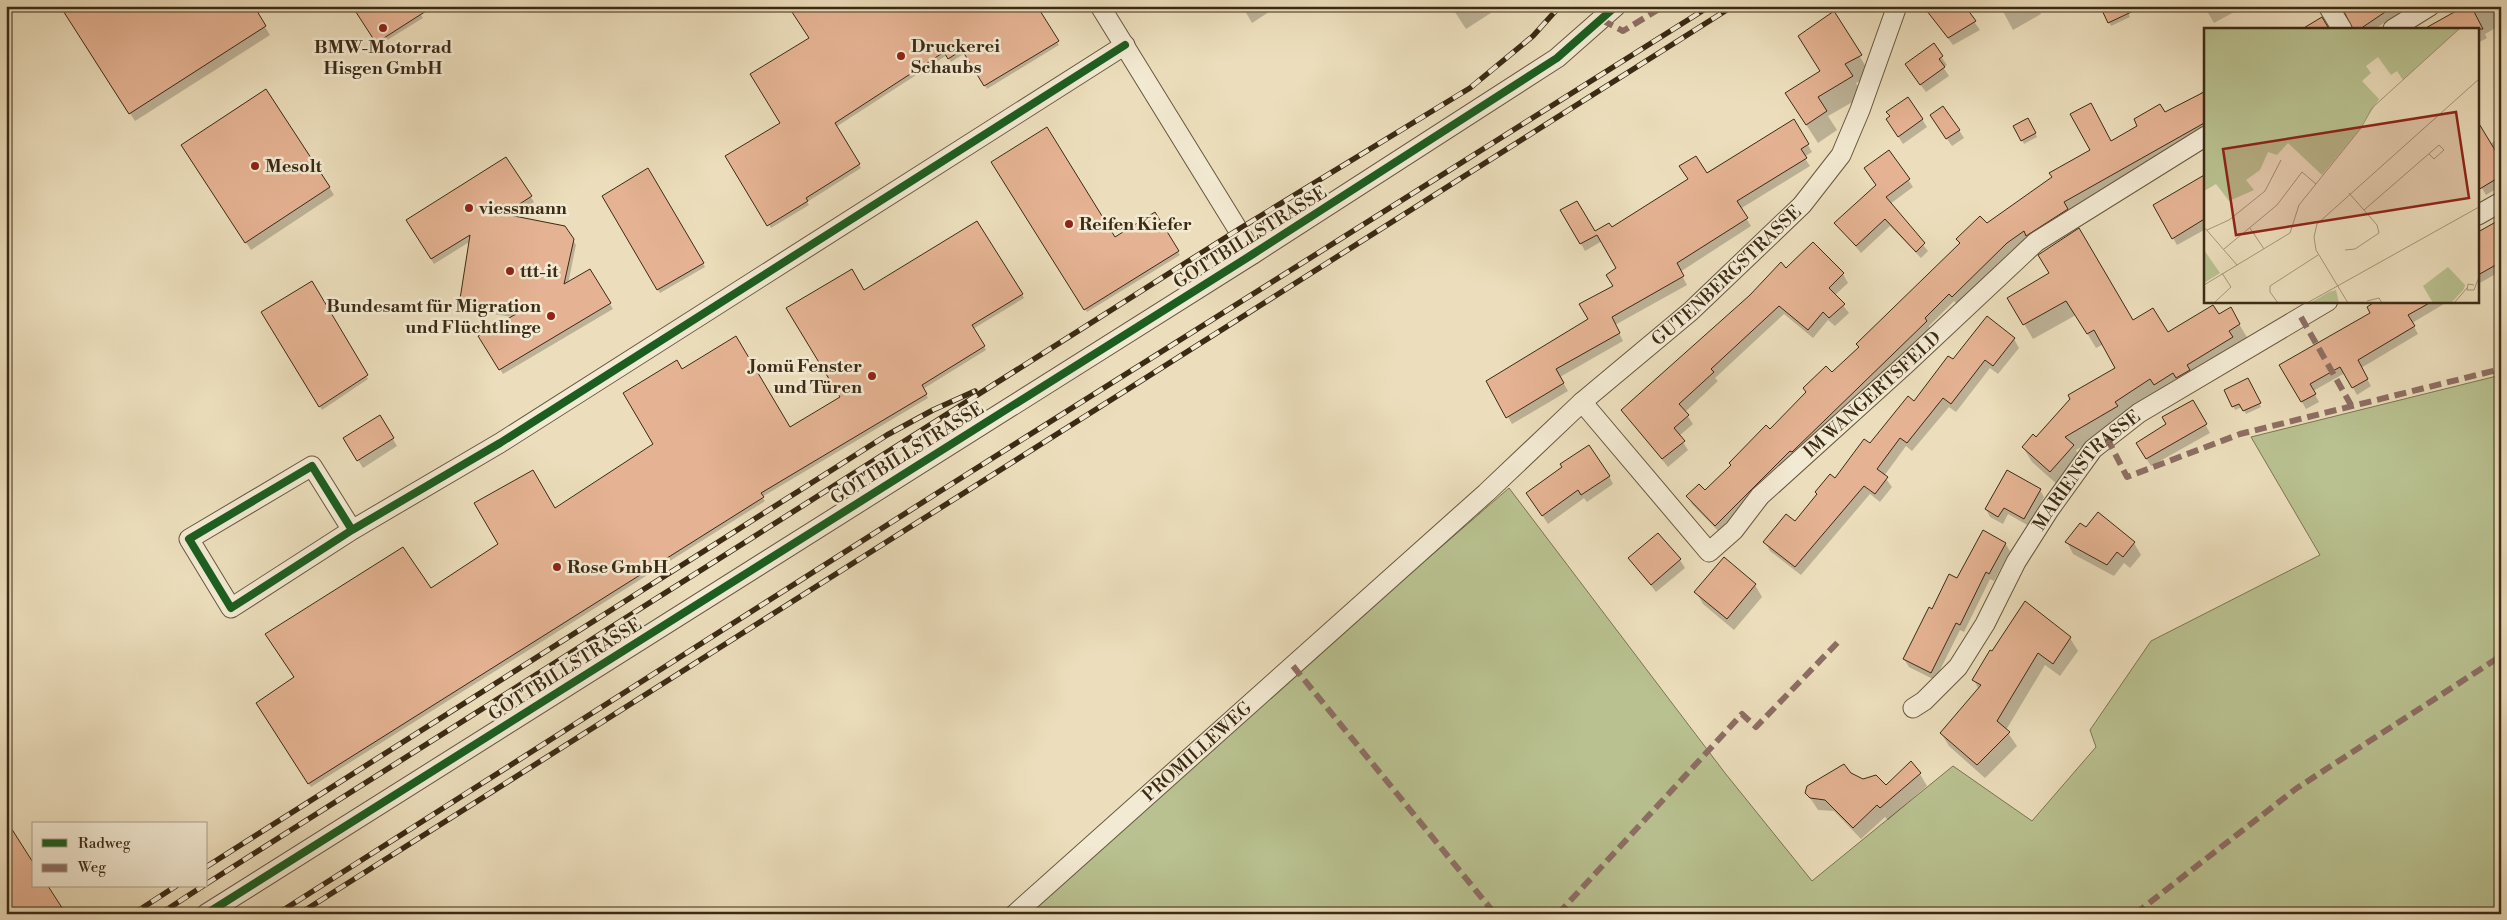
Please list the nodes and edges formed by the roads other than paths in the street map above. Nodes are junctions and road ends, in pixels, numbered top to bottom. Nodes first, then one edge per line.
1 (1100, 6) edge
2 (1616, 6) edge
3 (1897, 6) edge
4 (2328, 6) edge
5 (2430, 6) edge
6 (2341, 28) edge
7 (2395, 28) edge
8 (1125, 45) junction
9 (2204, 137) edge
10 (2501, 202) edge
11 (2480, 213) edge
12 (1253, 254) junction
13 (2326, 302) edge
14 (1582, 402) junction
15 (1486, 493) joint
16 (352, 530) junction
17 (1913, 708) dead end
18 (206, 914) edge
19 (1015, 914) edge

1 - 8 street, GOTTBILLSTRASSE
2 - 12 street, GOTTBILLSTRASSE
3 - 14 street, GUTENBERGSTRASSE
4 - 6 street
5 - 7 street
8 - 12 street, GOTTBILLSTRASSE
8 - 16 street
9 - 14 street, IM WANGERTSFELD
10 - 11 street
12 - 18 street, GOTTBILLSTRASSE
13 - 17 street, MARIENSTRASSE
14 - 15 street, GUTENBERGSTRASSE
15 - 19 street, PROMILLEWEG
16 - 16 street

